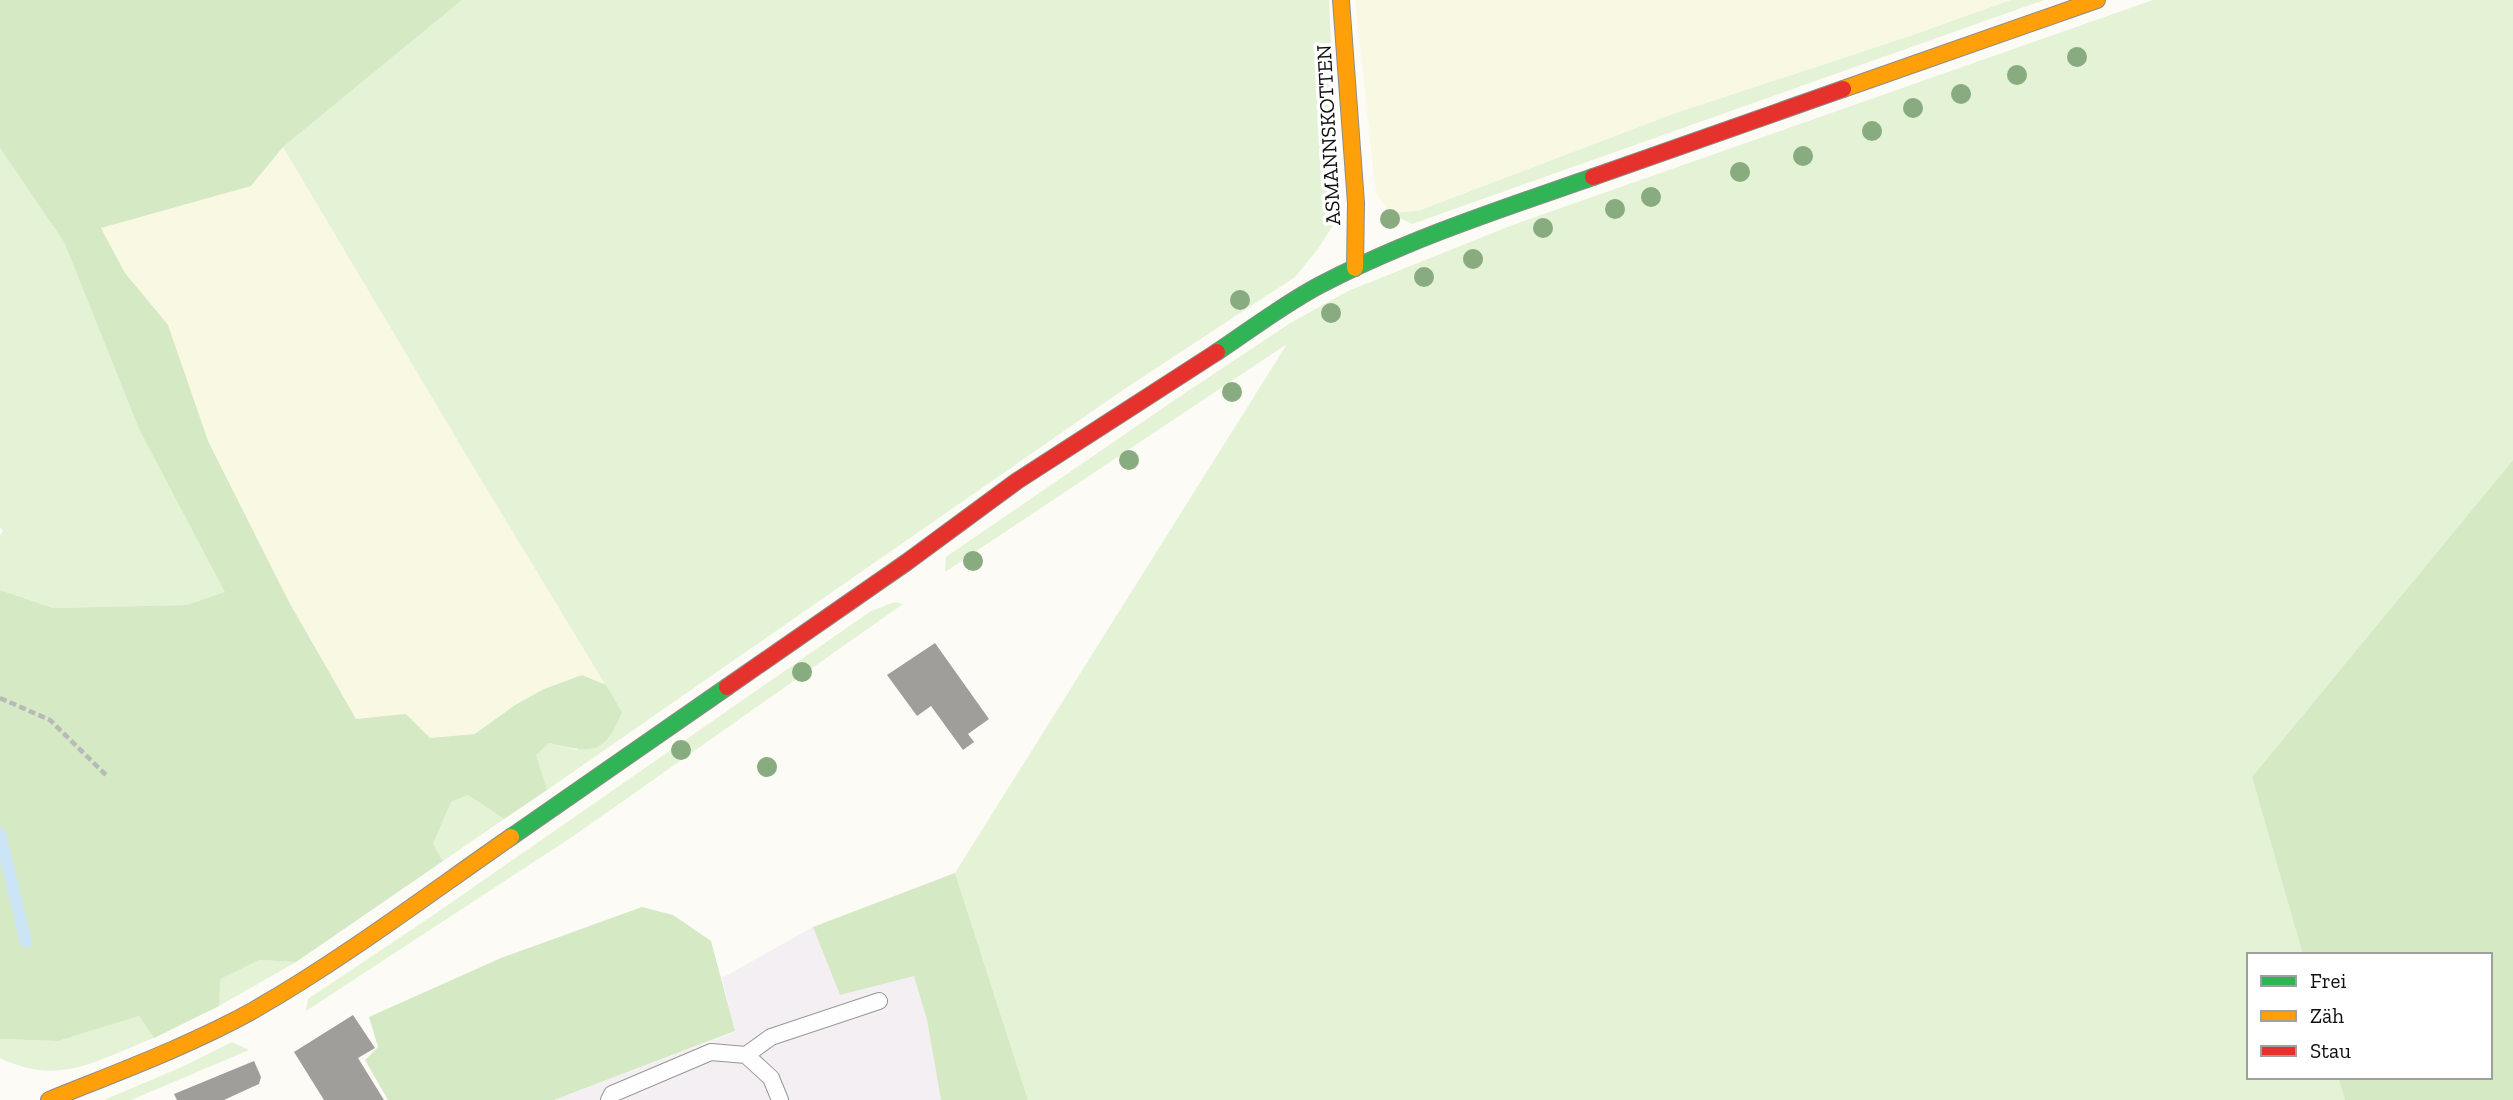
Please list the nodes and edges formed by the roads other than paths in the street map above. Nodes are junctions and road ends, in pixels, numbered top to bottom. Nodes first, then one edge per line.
1 (1341, 0) edge
2 (2097, 0) edge
3 (1355, 268) junction
4 (879, 1001) dead end
5 (746, 1055) junction
6 (49, 1100) edge
7 (609, 1100) edge
8 (780, 1100) edge

1 - 3 main road, ASMANNSKOTTEN
2 - 3 main road
3 - 6 main road
4 - 5 lane
5 - 7 lane
5 - 8 lane

